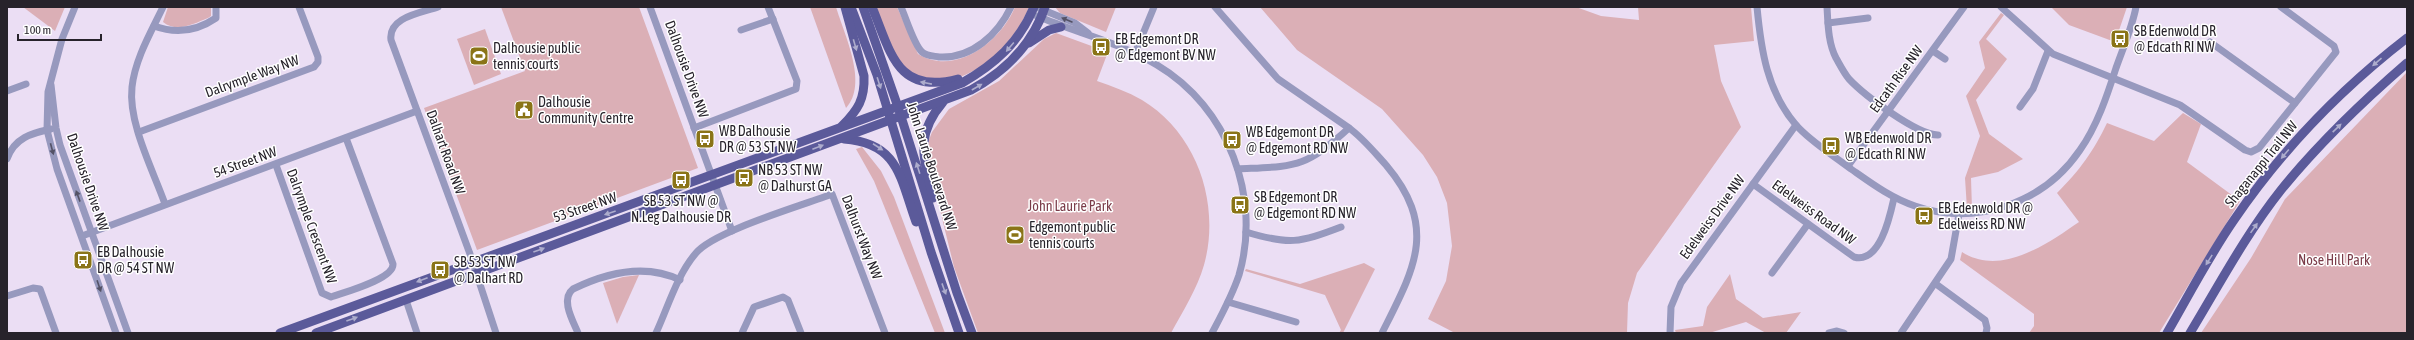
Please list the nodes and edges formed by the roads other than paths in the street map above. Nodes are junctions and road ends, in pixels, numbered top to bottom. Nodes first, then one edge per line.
1 (75, 7) edge
2 (163, 7) edge
3 (216, 7) edge
4 (299, 7) edge
5 (438, 7) edge
6 (650, 7) edge
7 (768, 7) edge
8 (845, 7) edge
9 (851, 7) edge
10 (863, 7) edge
11 (872, 7) edge
12 (901, 7) edge
13 (1011, 7) edge
14 (1154, 7) edge
15 (1215, 7) edge
16 (1757, 7) edge
17 (1827, 7) edge
18 (1964, 7) edge
19 (2001, 7) edge
20 (2136, 7) edge
21 (2141, 7) edge
22 (2281, 7) edge
23 (1039, 11) edge
24 (1868, 18) dead end
25 (773, 19) junction
26 (2133, 20) junction
27 (1828, 22) junction
28 (154, 26) junction
29 (1062, 27) junction
30 (741, 30) dead end
31 (1088, 33) junction
32 (2407, 38) edge
33 (2210, 42) dead end
34 (1026, 45) junction
35 (1933, 51) junction
36 (2048, 51) junction
37 (1135, 53) junction
38 (1945, 59) dead end
39 (2407, 63) edge
40 (977, 74) junction
41 (2113, 78) junction
42 (51, 83) junction
43 (26, 84) dead end
44 (7, 92) edge
45 (944, 100) junction
46 (2295, 103) junction
47 (898, 107) junction
48 (2020, 107) dead end
49 (888, 110) junction
50 (1890, 110) junction
51 (417, 111) junction
52 (902, 117) junction
53 (891, 120) junction
54 (1796, 125) junction
55 (56, 128) junction
56 (694, 128) junction
57 (840, 128) junction
58 (1349, 128) junction
59 (47, 130) junction
60 (139, 132) junction
61 (1938, 135) dead end
62 (346, 138) junction
63 (840, 139) junction
64 (7, 159) edge
65 (276, 165) junction
66 (1848, 166) junction
67 (1238, 169) junction
68 (712, 176) junction
69 (1753, 184) junction
70 (716, 186) junction
71 (1894, 198) junction
72 (165, 204) junction
73 (1959, 214) junction
74 (1808, 224) junction
75 (1341, 227) dead end
76 (732, 231) junction
77 (91, 232) junction
78 (1246, 232) junction
79 (82, 236) junction
80 (930, 252) junction
81 (472, 262) junction
82 (476, 273) junction
83 (1772, 273) dead end
84 (680, 280) junction
85 (1936, 284) junction
86 (957, 292) junction
87 (7, 296) edge
88 (406, 300) junction
89 (1228, 302) junction
90 (1296, 322) dead end
91 (56, 333) edge
92 (116, 333) edge
93 (128, 333) edge
94 (280, 333) edge
95 (316, 333) edge
96 (417, 333) edge
97 (496, 333) edge
98 (578, 333) edge
99 (656, 333) edge
100 (742, 333) edge
101 (802, 333) edge
102 (885, 333) edge
103 (959, 333) edge
104 (972, 333) edge
105 (1212, 333) edge
106 (1382, 333) edge
107 (1670, 333) edge
108 (1830, 333) edge
109 (1844, 333) edge
110 (1901, 333) edge
111 (1986, 333) edge
112 (2167, 333) edge
113 (2190, 333) edge

1 - 42 street, Dalhousie Drive NW
2 - 28 street
3 - 28 street
4 - 60 street, Dalrymple Way NW
5 - 51 street, Dalhart Road NW
6 - 56 street, Dalhousie Drive NW
7 - 25 street
8 -> 57 main road
9 -> 49 main road, John Laurie Boulevard NW
10 - 47 main road, John Laurie Boulevard NW
40 -> 11 main road
12 - 13 street
14 - 37 street
15 - 58 street
16 - 54 street
17 - 27 street
18 - 35 street, Edcath Rise NW
19 - 36 street
20 - 26 street
21 - 26 street
22 - 46 street
23 - 29 street
31 -> 23 street
23 - 34 main road
23 -> 40 main road
24 - 27 street
25 - 30 street
25 - 56 street
26 - 41 street
27 - 50 street
28 - 60 street
29 - 31 street
29 - 34 main road
31 - 37 street
32 -> 112 main road, Shaganappi Trail NW
33 - 46 street
45 -> 34 main road, 53 Street NW
35 - 38 street
35 - 50 street, Edcath Rise NW
36 - 41 street
36 - 48 street
37 - 67 street
113 -> 39 main road
40 - 47 main road, 53 Street NW
41 - 46 street
41 - 73 street
42 - 55 street, Dalhousie Drive NW
42 - 59 street, Dalhousie Drive NW
43 - 44 street
45 - 52 main road, 53 Street NW
45 - 86 main road
47 - 49 main road, 53 Street NW
47 - 52 main road, John Laurie Boulevard NW
49 - 53 main road, John Laurie Boulevard NW
49 - 57 main road, 53 Street NW
50 - 61 street
50 - 66 street, Edcath Rise NW
51 - 62 street, 54 Street NW
51 - 81 street, Dalhart Road NW
52 - 53 main road, 53 Street NW
86 -> 52 main road, John Laurie Boulevard NW
53 - 63 main road, 53 Street NW
53 - 80 main road, John Laurie Boulevard NW
54 - 66 street
54 - 69 street, Edelweiss Drive NW
55 - 59 street
77 -> 55 street, Dalhousie Drive NW
56 - 68 street, Dalhousie Drive NW
57 - 68 main road, 53 Street NW
58 - 67 street
58 - 106 street
59 - 64 street
59 -> 79 street, Dalhousie Drive NW
60 - 72 street
62 - 65 street, 54 Street NW
62 - 65 street, Dalrymple Crescent NW
70 -> 63 main road, 53 Street NW
63 -> 80 main road
65 - 72 street, 54 Street NW
66 - 71 street
67 - 78 street
68 - 70 street, Dalhousie Drive NW
68 -> 81 main road, 53 Street NW
69 - 74 street, Edelweiss Road NW
69 - 107 street, Edelweiss Drive NW
70 - 76 street, Dalhousie Drive NW
82 -> 70 main road, 53 Street NW
71 - 73 street
71 - 74 street, Edelweiss Road NW
72 - 77 street, 54 Street NW
73 - 85 street
74 - 83 street
75 - 78 street
76 - 84 street, Dalhurst Way NW
76 - 102 street, Dalhurst Way NW
77 - 79 street, 54 Street NW
77 - 93 street, Dalhousie Drive NW
78 - 89 street
79 -> 92 street, Dalhousie Drive NW
80 -> 103 main road, John Laurie Boulevard NW
81 - 82 street, Dalhart Road NW
81 -> 94 main road, 53 Street NW
82 - 88 main road, 53 Street NW
82 - 97 street, Dalhart Road NW
84 - 98 street
84 - 99 street, Dalhurst Way NW
85 - 110 street
85 - 111 street
86 - 104 main road, John Laurie Boulevard NW
87 - 91 street
95 -> 88 main road, 53 Street NW
88 - 96 street
89 - 90 street
89 - 105 street
100 - 101 street
108 - 109 street

